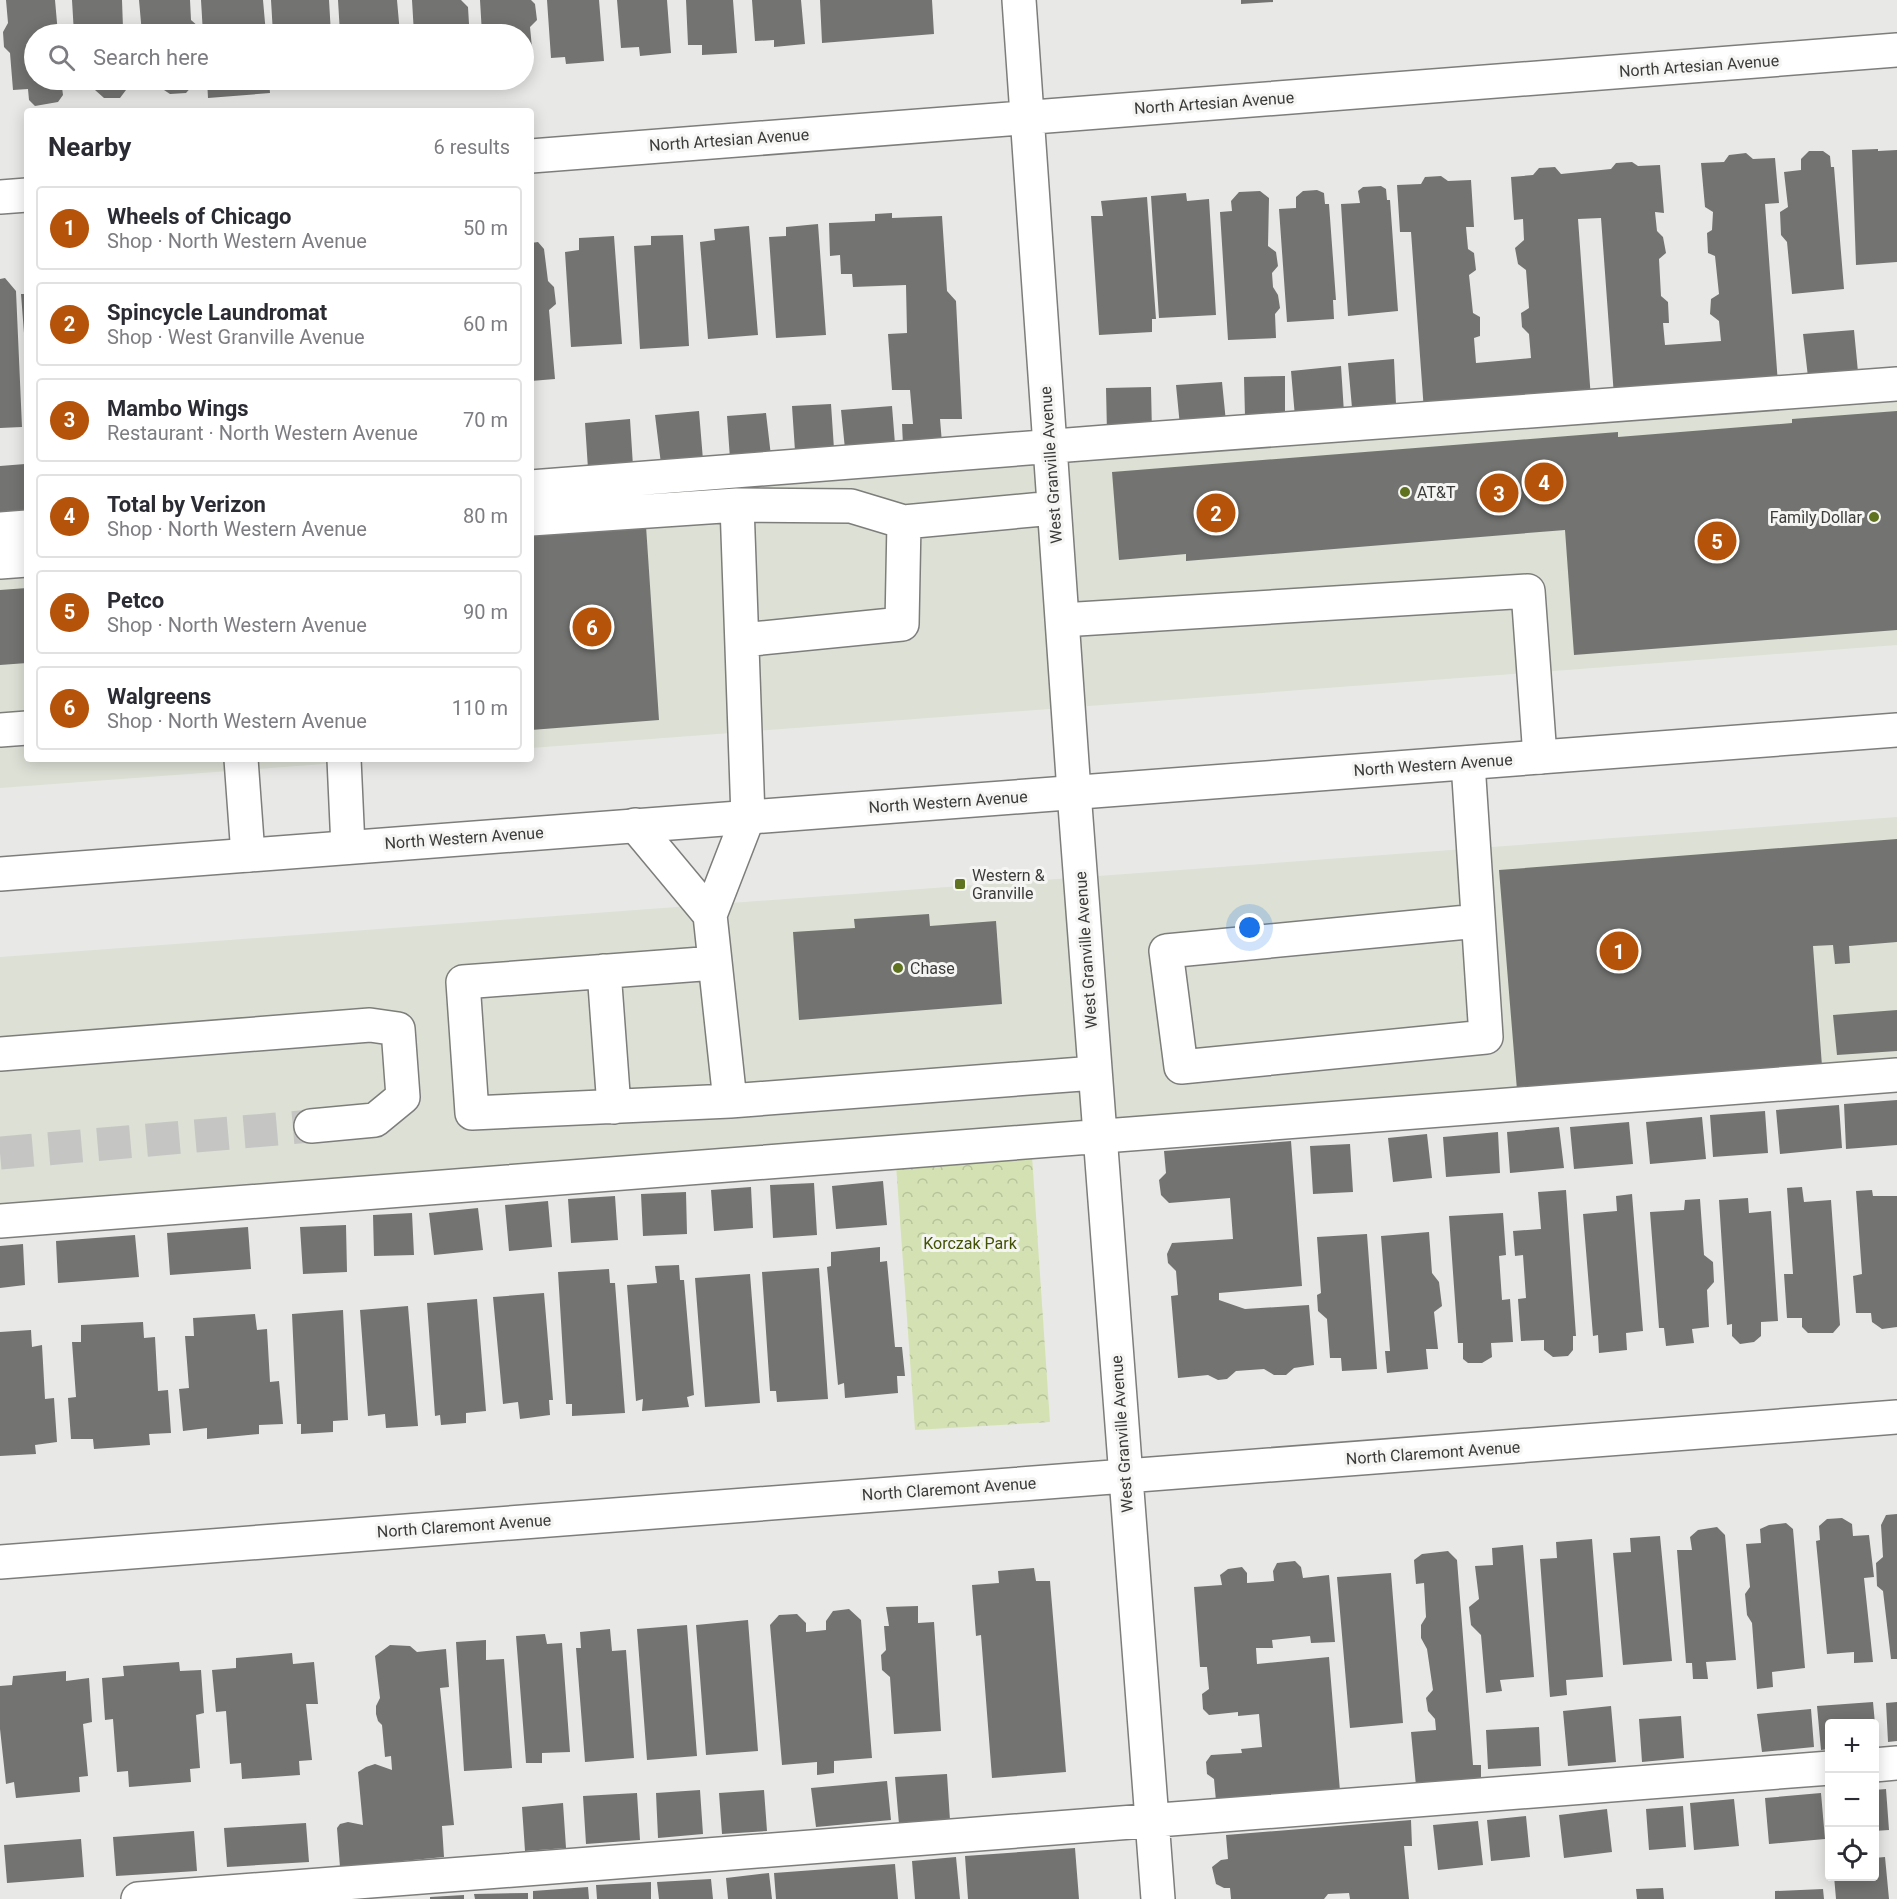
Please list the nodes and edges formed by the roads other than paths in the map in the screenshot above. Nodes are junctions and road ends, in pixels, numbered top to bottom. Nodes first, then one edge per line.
1 (1019, 0) edge
2 (1897, 50) edge
3 (1027, 118) junction
4 (534, 156) edge
5 (24, 195) edge
6 (0, 197) edge
7 (1897, 384) edge
8 (1050, 447) junction
9 (534, 488) edge
10 (736, 505) junction
11 (1054, 508) junction
12 (534, 519) edge
13 (904, 522) junction
14 (24, 527) edge
15 (0, 530) edge
16 (24, 560) edge
17 (0, 562) edge
18 (1062, 620) junction
19 (742, 640) junction
20 (24, 728) edge
21 (0, 730) edge
22 (1897, 730) edge
23 (1540, 757) junction
24 (241, 762) edge
25 (345, 762) edge
26 (1468, 763) junction
27 (1074, 792) junction
28 (748, 817) junction
29 (635, 825) junction
30 (348, 847) junction
31 (248, 855) junction
32 (0, 874) edge
33 (710, 915) junction
34 (1478, 921) junction
35 (715, 963) junction
36 (604, 971) junction
37 (0, 1053) edge
38 (1095, 1073) junction
39 (1897, 1075) edge
40 (730, 1101) junction
41 (615, 1107) junction
42 (311, 1126) tunnel mouth
43 (1099, 1136) junction
44 (0, 1221) edge
45 (1897, 1417) edge
46 (1125, 1476) junction
47 (0, 1562) edge
48 (1897, 1763) edge
49 (1879, 1765) edge
50 (1825, 1768) edge
51 (1152, 1821) junction
52 (138, 1899) edge
53 (1158, 1899) edge

1 - 3 street, West Granville Avenue
2 - 3 street, North Artesian Avenue
3 - 4 street, North Artesian Avenue
3 - 8 street, West Granville Avenue
5 - 6 street
7 - 8 street
8 - 9 street
8 - 11 street, West Granville Avenue
10 - 12 street
10 - 13 street
10 - 19 street
11 - 13 street
11 - 18 street, West Granville Avenue
13 - 19 street
14 - 15 street
16 - 17 street
18 - 23 street
18 - 27 street, West Granville Avenue
19 - 28 street
20 - 21 street
22 - 23 street, North Western Avenue
23 - 26 street, North Western Avenue
24 - 31 street
25 - 30 street
26 - 27 street, North Western Avenue
26 - 34 street
27 - 28 street, North Western Avenue
27 - 38 street, West Granville Avenue
28 - 29 street, North Western Avenue
28 - 33 street
29 - 30 street, North Western Avenue
29 - 33 street
30 - 31 street, North Western Avenue
31 - 32 street, North Western Avenue
33 - 35 street
34 - 34 street
35 - 36 street
35 - 40 street
36 - 41 street
36 - 41 street
37 - 42 street
38 - 40 street
38 - 43 street, West Granville Avenue
39 - 43 street
40 - 41 street
43 - 44 street
43 - 46 street, West Granville Avenue
45 - 46 street, North Claremont Avenue
46 - 47 street, North Claremont Avenue
46 - 51 street, West Granville Avenue
48 - 49 street
50 - 51 street
51 - 52 street
51 - 53 street, West Granville Avenue

